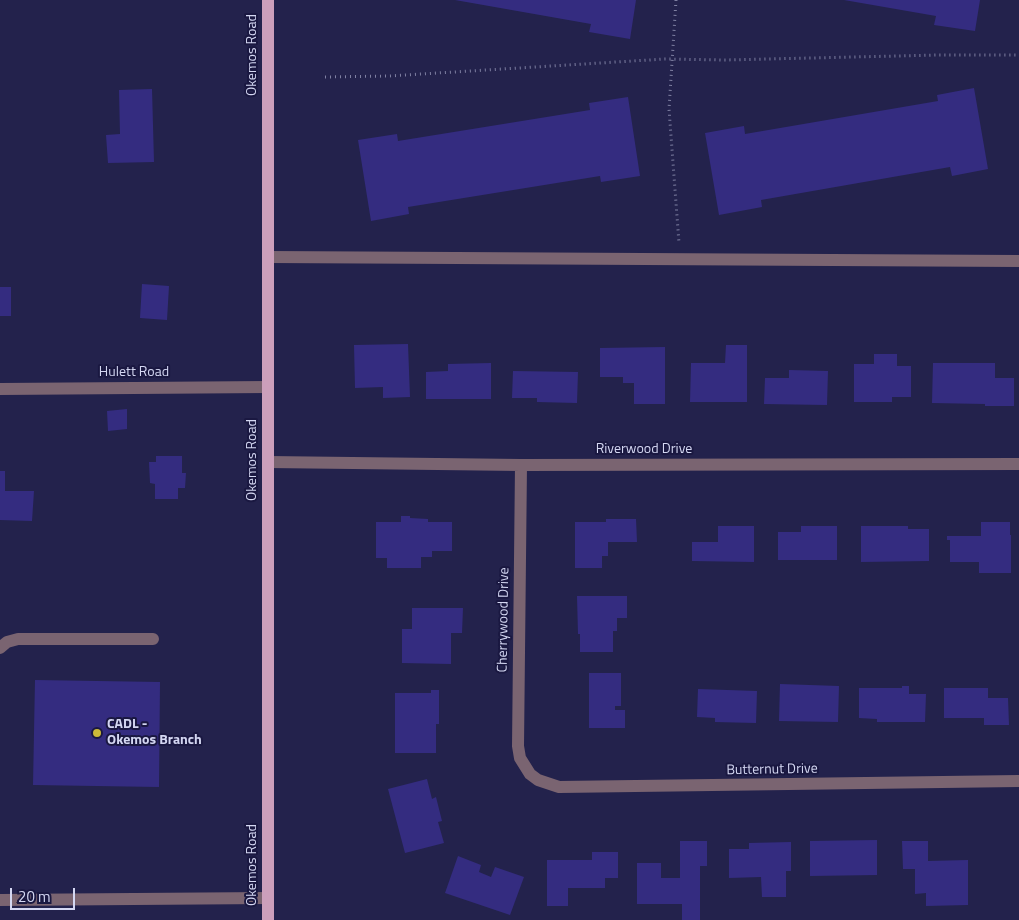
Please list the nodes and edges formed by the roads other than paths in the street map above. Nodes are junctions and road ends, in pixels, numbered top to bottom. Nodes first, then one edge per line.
1 (268, 0) edge
2 (268, 257) junction
3 (1019, 260) edge
4 (268, 387) junction
5 (0, 389) edge
6 (268, 462) junction
7 (1019, 464) edge
8 (521, 465) junction
9 (153, 639) dead end
10 (0, 648) edge
11 (530, 774) joint
12 (1019, 781) edge
13 (268, 898) junction
14 (0, 900) edge
15 (268, 920) edge

1 - 2 main road, Okemos Road
2 - 3 street
2 - 4 main road, Okemos Road
4 - 5 street, Hulett Road
4 - 6 main road, Okemos Road
6 - 8 street, Riverwood Drive
6 - 13 main road, Okemos Road
7 - 8 street, Riverwood Drive
8 - 11 street, Cherrywood Drive
9 - 10 street
11 - 12 street, Butternut Drive
13 - 14 street
13 - 15 main road, Okemos Road

